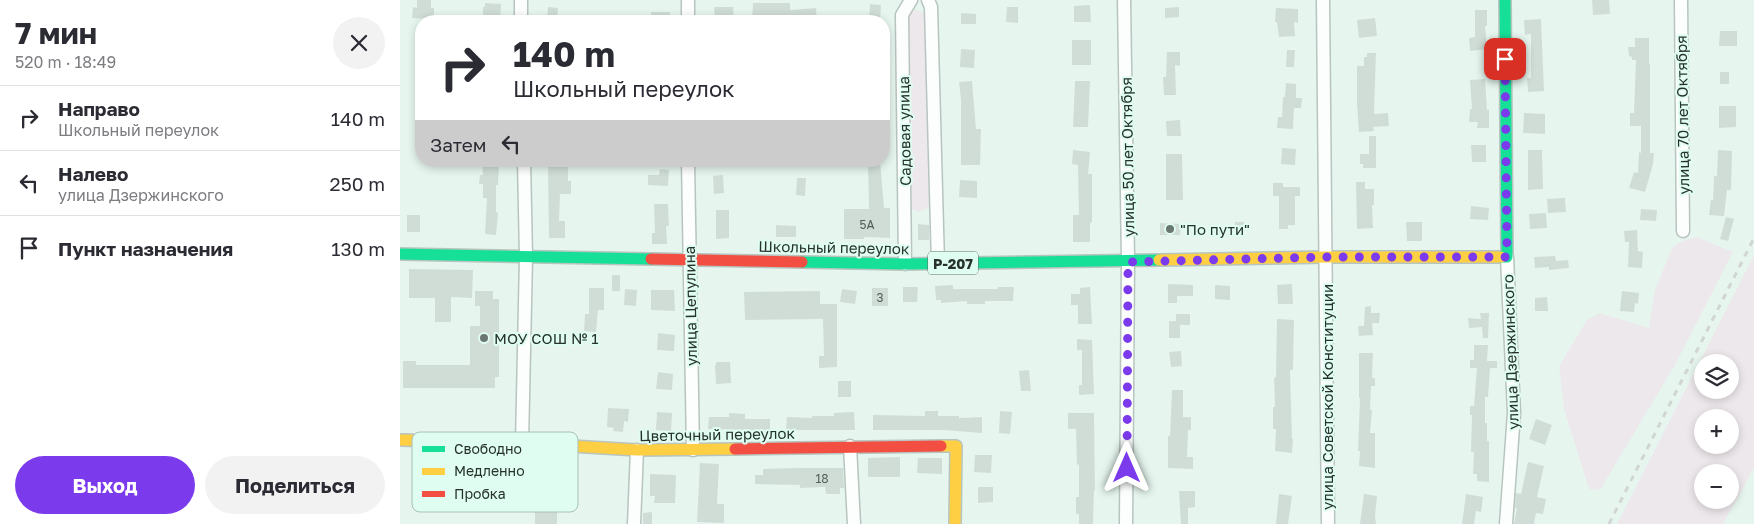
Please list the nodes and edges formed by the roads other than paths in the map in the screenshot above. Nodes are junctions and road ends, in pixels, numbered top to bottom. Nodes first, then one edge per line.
1 (521, 0) edge
2 (688, 0) edge
3 (911, 0) edge
4 (928, 0) edge
5 (1124, 0) edge
6 (1323, 0) edge
7 (1505, 0) edge
8 (1681, 0) edge
9 (521, 15) edge
10 (688, 15) edge
11 (524, 167) edge
12 (688, 167) edge
13 (1683, 231) dead end
14 (400, 254) edge
15 (526, 257) junction
16 (1326, 257) junction
17 (1507, 257) junction
18 (689, 260) junction
19 (1128, 262) junction
20 (905, 264) junction
21 (938, 264) junction
22 (522, 432) edge
23 (578, 446) edge
24 (850, 446) junction
25 (636, 450) junction
26 (693, 450) junction
27 (634, 524) edge
28 (854, 524) edge
29 (955, 524) edge
30 (1126, 524) edge
31 (1328, 524) edge
32 (1506, 524) edge

1 - 9 street
2 - 10 street
3 - 20 street, Садовая улица
4 - 21 street, Садовая улица
5 - 19 street, улица 50 лет Октября
6 - 16 street, улица Советской Конституции
7 - 17 main road, улица Дзержинского
8 - 13 street, улица 70 лет Октября
11 - 15 street
12 - 18 street, улица Цепулина
14 - 15 main road, Школьный переулок / Р-207
15 - 18 main road, Школьный переулок / Р-207
15 - 22 street
16 - 17 main road, Школьный переулок / Р-207
16 - 19 main road, Школьный переулок / Р-207
16 - 31 street, улица Советской Конституции
17 - 32 street, улица Дзержинского
18 - 20 main road, Школьный переулок / Р-207
18 - 26 street, улица Цепулина
19 - 21 main road, Школьный переулок / Р-207
19 - 30 street, улица 50 лет Октября
20 - 21 main road, Школьный переулок / Р-207
23 - 25 main road, Цветочный переулок
24 - 26 main road, Цветочный переулок
24 - 28 street
24 - 29 main road, Цветочный переулок
25 - 26 main road, Цветочный переулок
25 - 27 street

